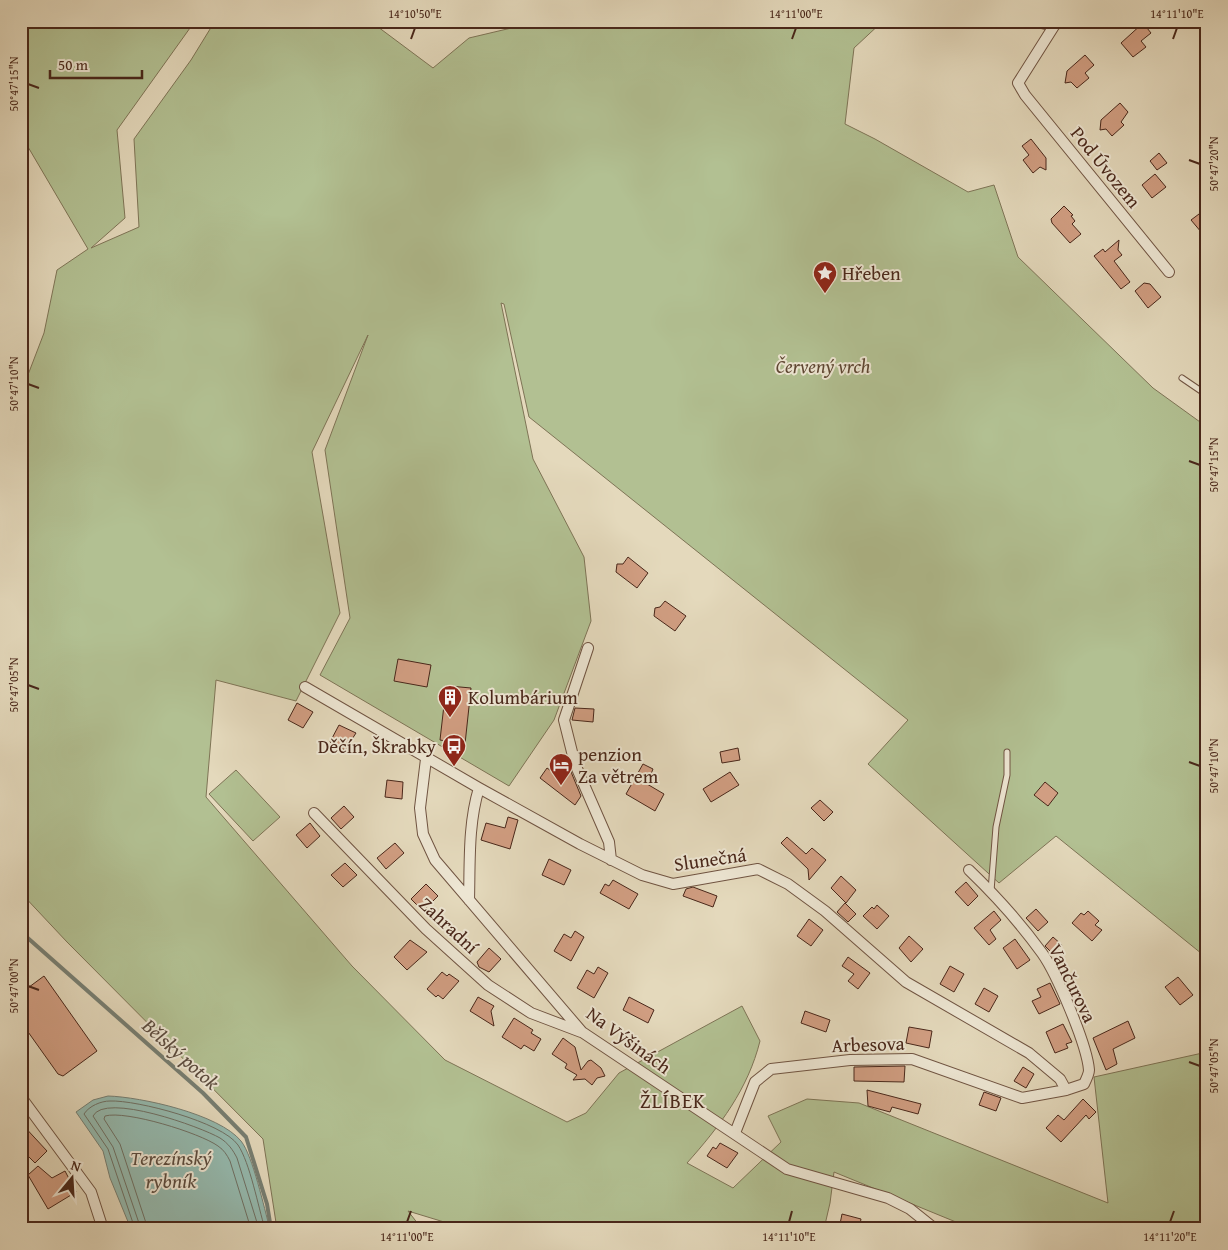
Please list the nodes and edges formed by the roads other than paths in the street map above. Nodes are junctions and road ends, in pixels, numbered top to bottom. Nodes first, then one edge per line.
1 (1033, 21) edge
2 (1057, 24) edge
3 (1169, 272) dead end
4 (1182, 378) dead end
5 (1207, 394) edge
6 (588, 648) dead end
7 (305, 687) dead end
8 (1007, 752) dead end
9 (426, 759) junction
10 (479, 788) junction
11 (314, 812) dead end
12 (611, 860) junction
13 (969, 870) dead end
14 (991, 892) junction
15 (469, 900) junction
16 (582, 1032) junction
17 (1066, 1090) junction
18 (21, 1097) edge
19 (735, 1133) junction
20 (103, 1229) edge
21 (935, 1229) edge

1 - 2 street
2 - 3 street, Pod Úvozem
4 - 5 lane
6 - 12 street
7 - 9 street, Slunečná
8 - 14 lane
9 - 10 street, Slunečná
9 - 15 street, Na Výšinách
10 - 12 street, Slunečná
10 - 15 street
11 - 16 street, Zahradní
12 - 17 street, Slunečná
13 - 14 street, Vančurova
14 - 17 street, Vančurova
15 - 16 street, Na Výšinách
16 - 19 street, Na Výšinách
17 - 19 street, Arbesova
18 - 20 street
19 - 21 street, Na Výšinách

